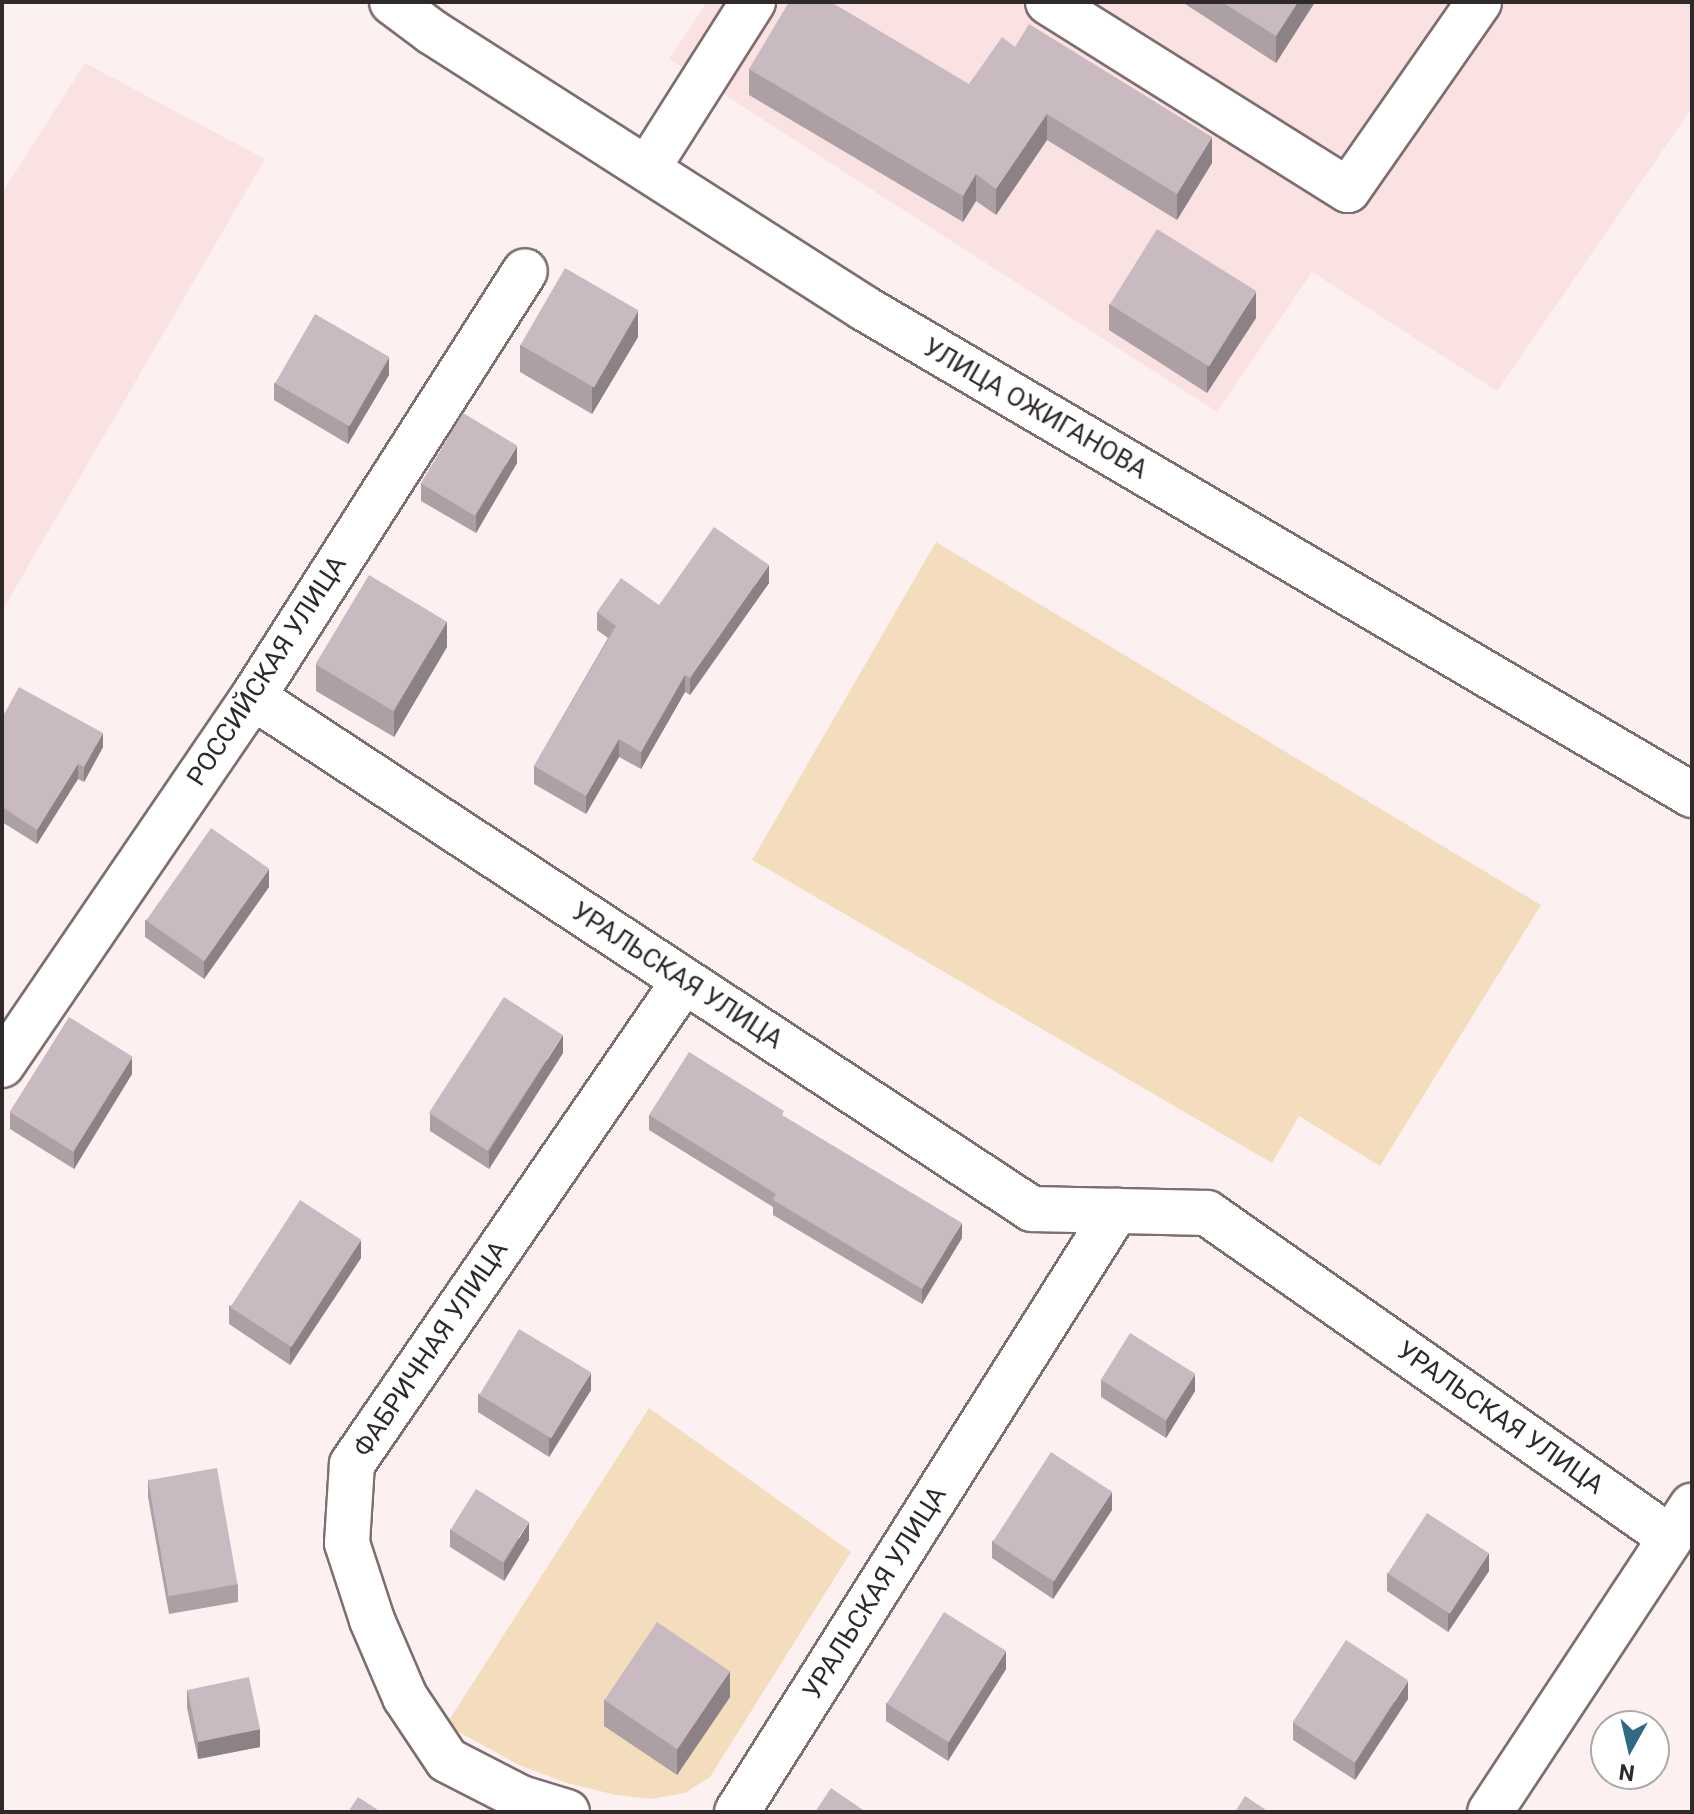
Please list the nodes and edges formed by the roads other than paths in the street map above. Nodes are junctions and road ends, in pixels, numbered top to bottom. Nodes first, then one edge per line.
1 (392, 2) edge
2 (753, 2) edge
3 (1048, 2) edge
4 (1479, 2) edge
5 (647, 169) junction
6 (525, 271) dead end
7 (253, 697) junction
8 (1692, 795) edge
9 (684, 981) junction
10 (2, 1065) edge
11 (1116, 1211) junction
12 (1682, 1522) edge
13 (567, 1812) edge
14 (737, 1812) edge
15 (1490, 1812) edge

1 - 5 street, УЛИЦА ОЖИГАНОВА
2 - 5 street
3 - 4 street
5 - 8 street, УЛИЦА ОЖИГАНОВА
6 - 7 street, РОССИЙСКАЯ УЛИЦА
7 - 9 street, УРАЛЬСКАЯ УЛИЦА
7 - 10 street, РОССИЙСКАЯ УЛИЦА
9 - 11 street, УРАЛЬСКАЯ УЛИЦА
9 - 13 street, ФАБРИЧНАЯ УЛИЦА
11 - 12 street, УРАЛЬСКАЯ УЛИЦА
11 - 14 street, УРАЛЬСКАЯ УЛИЦА
12 - 15 street, УРАЛЬСКАЯ УЛИЦА

